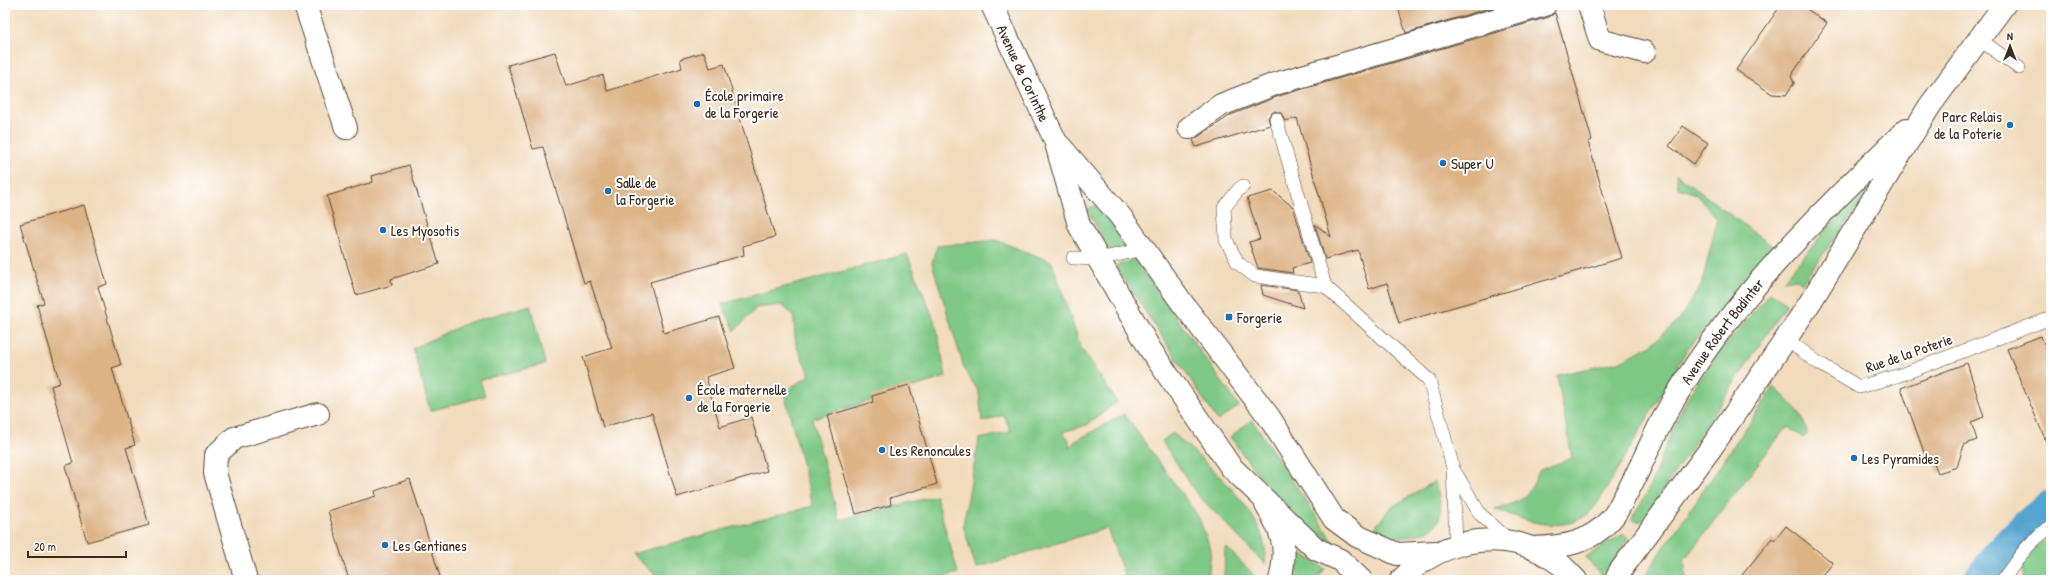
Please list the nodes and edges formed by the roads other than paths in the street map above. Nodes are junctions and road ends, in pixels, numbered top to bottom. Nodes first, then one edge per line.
1 (305, 5) edge
2 (992, 5) edge
3 (1545, 5) edge
4 (1589, 5) edge
5 (2004, 5) edge
6 (1979, 39) junction
7 (1644, 52) dead end
8 (2018, 68) dead end
9 (1929, 107) junction
10 (1276, 119) dead end
11 (346, 128) dead end
12 (1189, 128) dead end
13 (1055, 140) junction
14 (1244, 186) dead end
15 (1144, 249) junction
16 (1073, 258) dead end
17 (1098, 259) junction
18 (1325, 286) junction
19 (2051, 318) edge
20 (1786, 339) junction
21 (318, 414) dead end
22 (1453, 468) junction
23 (1259, 494) junction
24 (2051, 527) edge
25 (1511, 542) junction
26 (1456, 544) junction
27 (1532, 548) junction
28 (1436, 552) junction
29 (246, 580) edge
30 (1280, 580) edge
31 (1361, 580) edge
32 (1401, 580) edge
33 (1576, 580) edge
34 (1616, 580) edge
35 (2003, 580) edge

1 - 11 main road
2 - 13 main road, Avenue de Corinthe
3 - 12 main road
4 - 7 main road
5 - 6 main road, Avenue Robert Badinter
6 - 8 lane
6 - 9 main road, Avenue Robert Badinter
9 - 20 main road, Avenue Robert Badinter
9 - 27 main road, Avenue Robert Badinter
10 - 18 lane
13 - 15 main road
13 - 17 main road
14 - 18 lane
15 - 17 lane
15 - 28 main road
16 - 17 lane
17 - 23 main road
18 - 22 lane
19 - 20 lane, Rue de la Poterie
20 - 34 main road, Avenue Robert Badinter
21 - 29 main road
22 - 25 lane
22 - 26 lane
23 - 30 main road
23 - 31 main road
24 - 35 lane
25 - 26 main road
25 - 27 main road
26 - 28 main road
27 - 33 main road
28 - 32 main road

